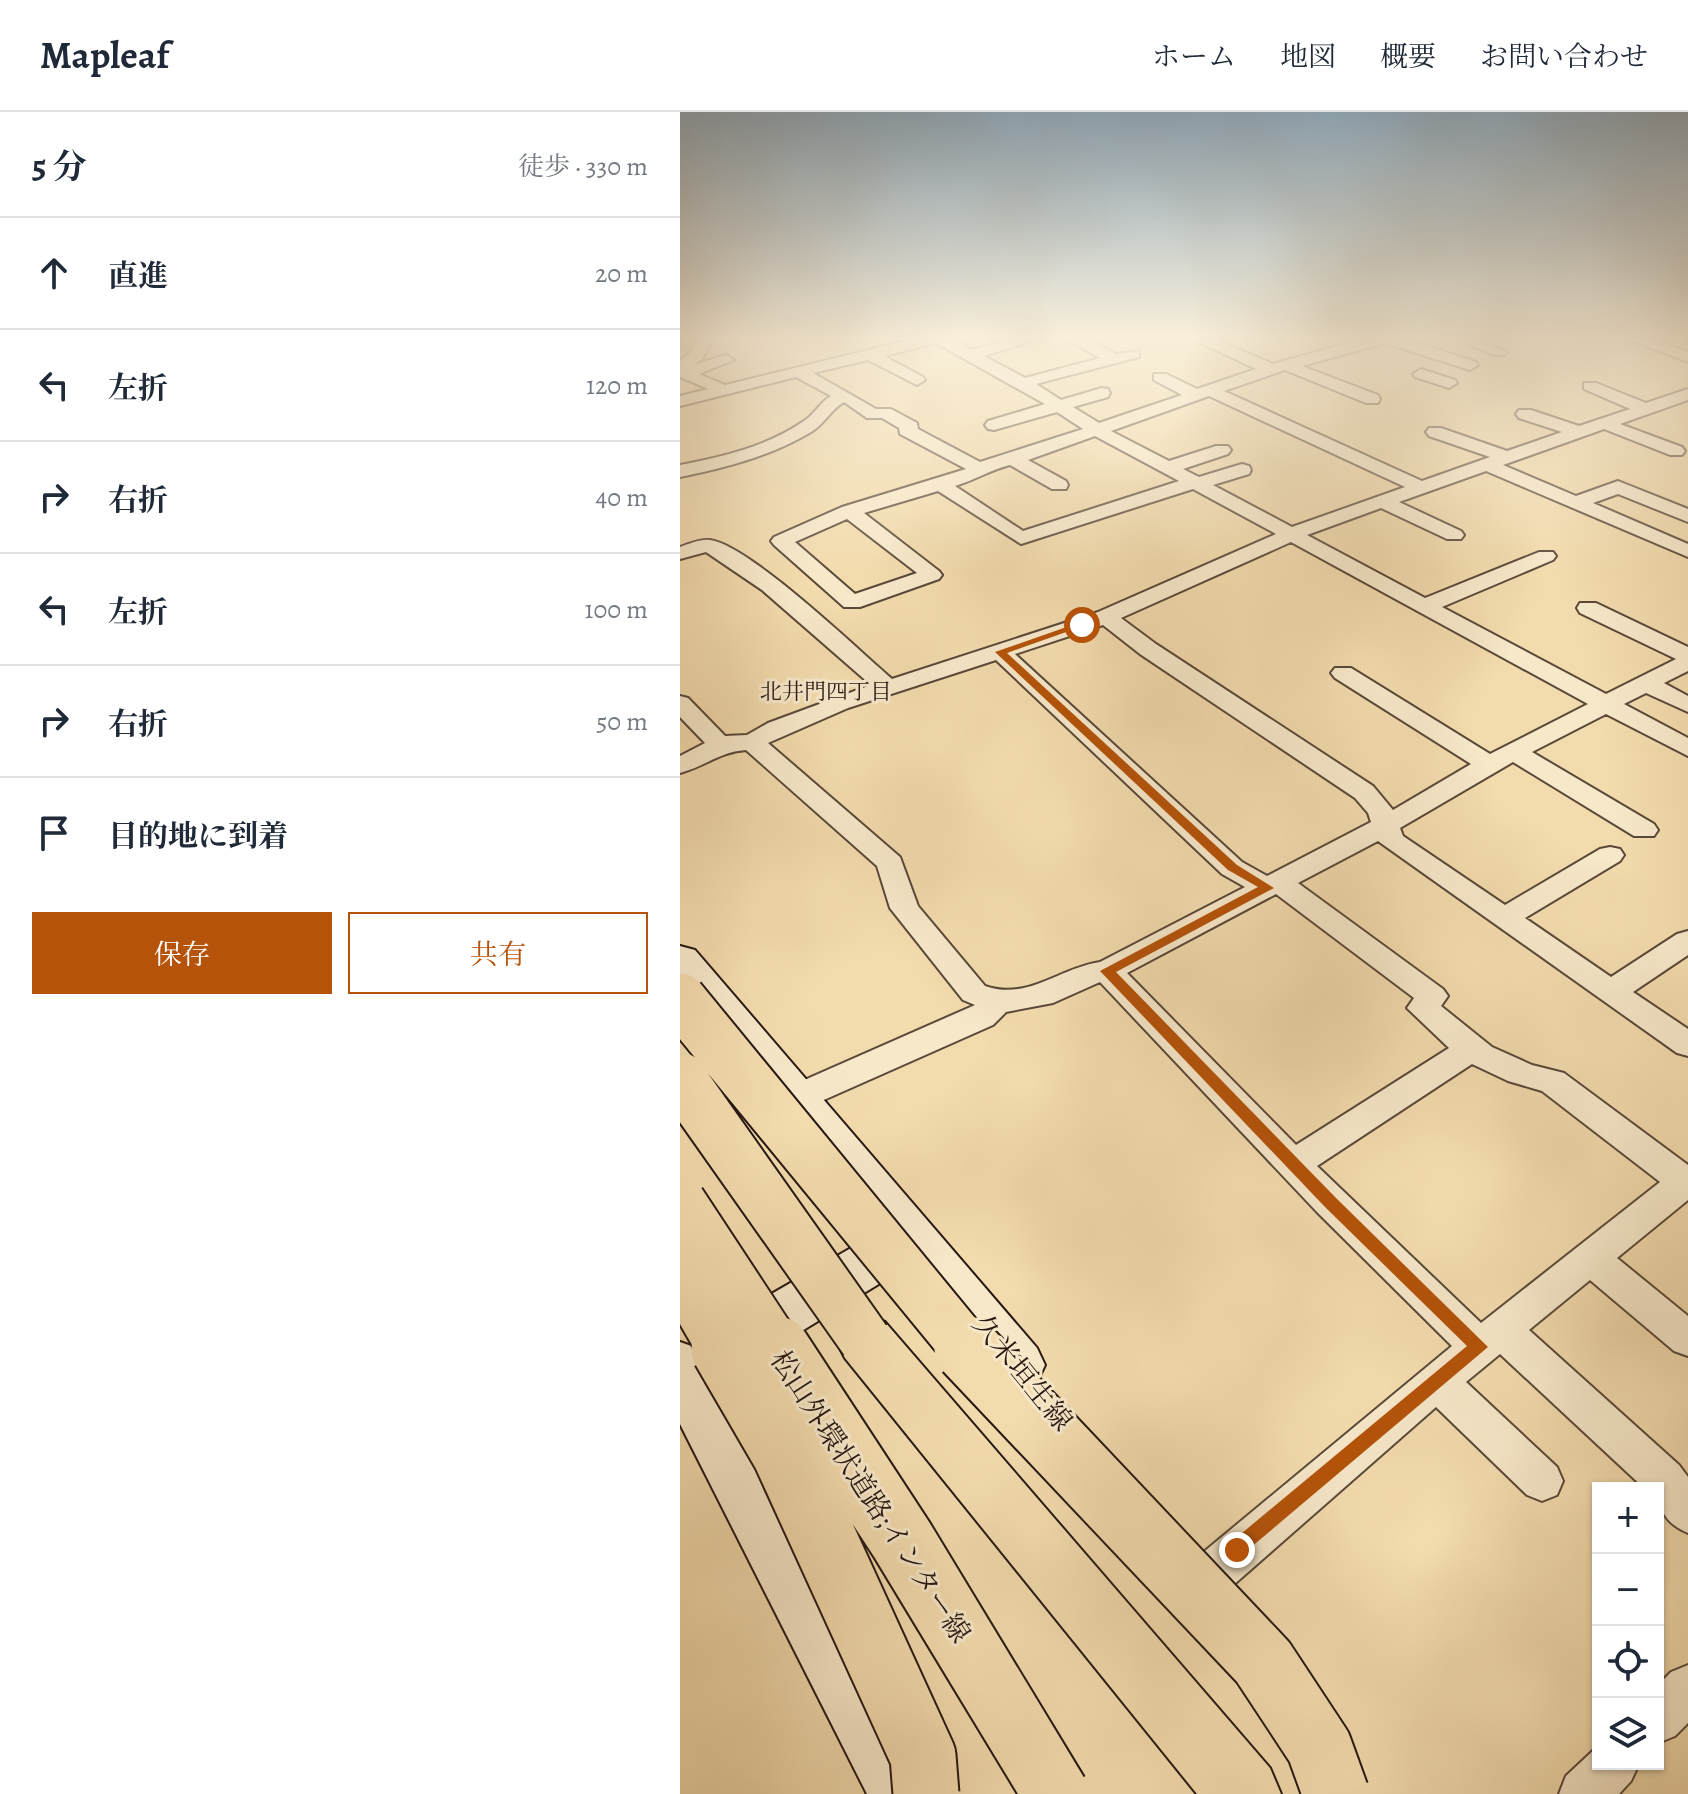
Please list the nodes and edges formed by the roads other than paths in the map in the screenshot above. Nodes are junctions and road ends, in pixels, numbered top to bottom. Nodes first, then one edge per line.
1 (819, 415) edge
2 (890, 415) edge
3 (1029, 415) edge
4 (1074, 415) edge
5 (1140, 415) edge
6 (1262, 415) edge
7 (1288, 415) edge
8 (1529, 415) edge
9 (1583, 415) edge
10 (1627, 415) edge
11 (1274, 420) junction
12 (1604, 423) junction
13 (994, 425) dead end
14 (1097, 430) junction
15 (1435, 432) dead end
16 (1579, 432) junction
17 (787, 438) junction
18 (813, 443) dead end
19 (1222, 450) dead end
20 (1676, 451) edge
21 (1506, 457) junction
22 (1013, 459) junction
23 (1486, 464) junction
24 (1170, 467) junction
25 (978, 468) junction
26 (1242, 470) dead end
27 (680, 471) edge
28 (1198, 483) junction
29 (940, 484) junction
30 (1059, 485) dead end
31 (1420, 487) junction
32 (1382, 501) junction
33 (1575, 503) junction
34 (849, 511) junction
35 (1688, 516) edge
36 (1454, 535) dead end
37 (1295, 536) junction
38 (1678, 539) edge
39 (1688, 551) edge
40 (680, 553) edge
41 (1546, 556) dead end
42 (1425, 606) junction
43 (1588, 608) dead end
44 (1106, 617) junction
45 (1000, 652) junction
46 (1688, 659) edge
47 (1343, 673) dead end
48 (1645, 683) junction
49 (887, 687) junction
50 (1606, 702) junction
51 (680, 703) edge
52 (1688, 705) edge
53 (752, 742) junction
54 (719, 744) junction
55 (1688, 748) edge
56 (1501, 758) junction
57 (680, 765) edge
58 (1385, 826) junction
59 (1644, 830) dead end
60 (1610, 855) dead end
61 (1272, 885) junction
62 (1504, 918) junction
63 (1688, 941) edge
64 (680, 960) edge
65 (1107, 971) junction
66 (1611, 992) junction
67 (680, 999) edge
68 (998, 1002) junction
69 (1688, 1045) edge
70 (1471, 1049) junction
71 (680, 1078) edge
72 (796, 1098) junction
73 (1295, 1163) junction
74 (1687, 1181) edge
75 (680, 1202) edge
76 (913, 1237) junction
77 (1590, 1258) junction
78 (680, 1273) edge
79 (1490, 1338) junction
80 (1688, 1339) edge
81 (682, 1370) edge
82 (1437, 1381) junction
83 (1542, 1481) dead end
84 (1683, 1494) edge
85 (1198, 1586) junction
86 (1688, 1689) edge
87 (1664, 1713) edge
88 (1608, 1770) edge
89 (905, 1791) edge
90 (1056, 1794) edge
91 (1244, 1794) edge
92 (1336, 1794) edge
93 (1353, 1794) edge
94 (1584, 1794) edge

1 - 17 street
2 - 25 street
3 - 13 street
4 - 14 street
5 - 14 street
6 - 11 street
7 - 11 street
8 - 16 street
9 - 12 street
10 - 12 street
11 - 31 street
12 - 16 street
12 - 20 street
14 - 22 street
14 - 24 street
15 - 21 street
16 - 21 street
17 - 18 street
17 - 27 street
19 - 24 street
21 - 23 street
22 - 25 street
22 - 30 street
23 - 31 street
23 - 33 street
24 - 28 street
25 - 29 street
26 - 28 street
28 - 29 street
28 - 37 street
29 - 34 street
31 - 32 street
32 - 36 street
32 - 37 street
33 - 35 street
33 - 38 street
34 - 34 street
37 - 42 street
37 - 44 street
38 - 39 street
40 - 49 street
41 - 42 street
42 - 50 street
43 - 46 street
44 - 45 street
44 - 58 street
45 - 49 street
45 - 61 street
46 - 48 street
47 - 56 street
48 - 50 street
48 - 52 street
49 - 53 street
50 - 55 street
50 - 56 street
51 - 54 street
53 - 54 street
53 - 68 street
54 - 57 street
56 - 58 street
56 - 59 street
58 - 61 street
58 - 62 street
60 - 62 street
61 - 65 street
61 - 70 street
62 - 66 street
63 - 66 street
64 - 72 main road, 久米垣生線
65 - 68 street
65 - 73 street
66 - 69 street
67 - 92 highway, bridge
68 - 72 street
70 - 73 street
70 - 74 street
71 - 91 highway, bridge
72 - 76 main road, 久米垣生線
73 - 79 street
74 - 77 street
75 - 90 highway, 松山外環状道路;インター線, bridge
76 - 81 main road
76 - 85 main road, 久米垣生線
77 - 79 street
77 - 80 street
78 - 89 highway, bridge
79 - 82 street
79 - 84 street
81 - 89 main road
82 - 83 street
82 - 85 street
85 - 93 main road, 久米垣生線
86 - 87 street
88 - 94 street

